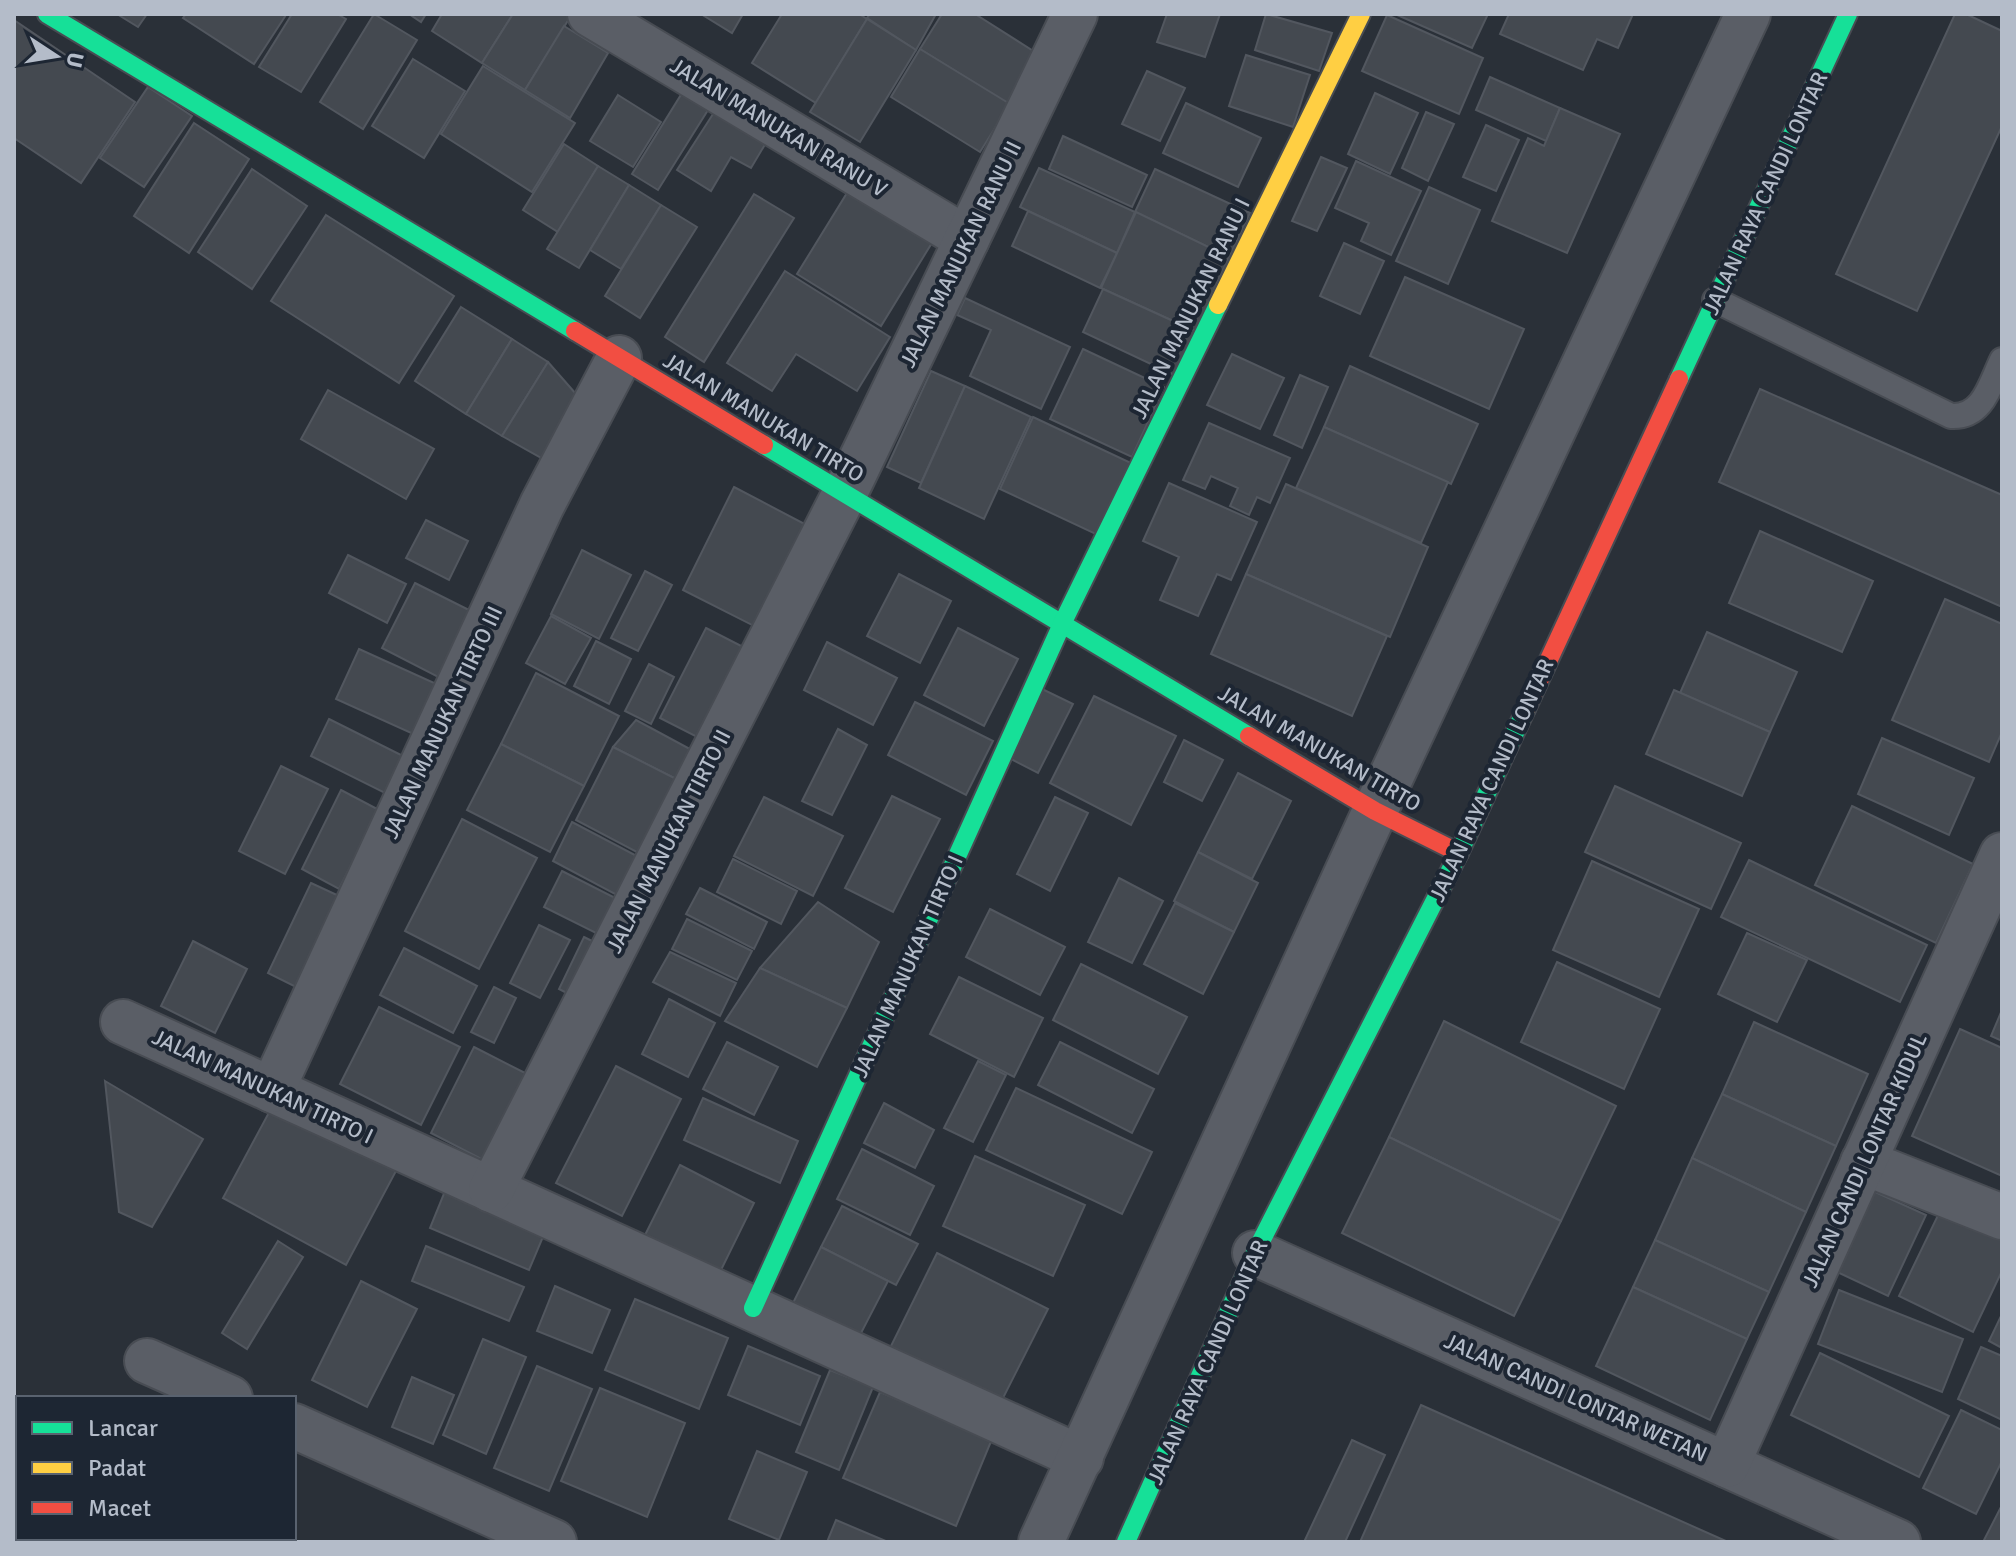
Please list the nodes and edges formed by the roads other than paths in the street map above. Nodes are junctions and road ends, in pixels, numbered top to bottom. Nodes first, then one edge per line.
1 (47, 14) edge
2 (590, 14) edge
3 (1075, 14) edge
4 (1361, 14) edge
5 (1748, 14) edge
6 (1848, 14) edge
7 (967, 239) junction
8 (1715, 300) junction
9 (619, 358) junction
10 (2002, 360) edge
11 (845, 493) junction
12 (1062, 624) junction
13 (1375, 811) junction
14 (1459, 853) junction
15 (2002, 855) edge
16 (123, 1022) dead end
17 (272, 1090) junction
18 (1863, 1162) junction
19 (491, 1190) junction
20 (2002, 1217) edge
21 (1255, 1253) junction
22 (753, 1308) junction
23 (147, 1361) dead end
24 (226, 1396) edge
25 (296, 1427) edge
26 (1081, 1458) junction
27 (1727, 1465) junction
28 (554, 1542) edge
29 (1041, 1542) edge
30 (1126, 1542) edge
31 (1898, 1542) edge

1 - 9 street, JALAN MANUKAN TIRTO
2 - 7 street, JALAN MANUKAN RANU V
3 - 7 street, JALAN MANUKAN RANU II
4 - 12 street, JALAN MANUKAN RANU I
5 - 13 street
6 - 8 street, JALAN RAYA CANDI LONTAR
7 - 11 street, JALAN MANUKAN RANU II
8 - 10 lane
8 - 14 street, JALAN RAYA CANDI LONTAR
9 - 11 street, JALAN MANUKAN TIRTO
9 - 17 street, JALAN MANUKAN TIRTO III
11 - 12 street, JALAN MANUKAN TIRTO
11 - 19 street, JALAN MANUKAN TIRTO II
12 - 13 street, JALAN MANUKAN TIRTO
12 - 22 street, JALAN MANUKAN TIRTO I
13 - 14 street, JALAN MANUKAN TIRTO
13 - 26 street
14 - 21 street, JALAN RAYA CANDI LONTAR
15 - 18 street, JALAN CANDI LONTAR KIDUL
16 - 17 street, JALAN MANUKAN TIRTO I
17 - 19 street, JALAN MANUKAN TIRTO I
18 - 20 street
18 - 27 street, JALAN CANDI LONTAR KIDUL
19 - 22 street, JALAN MANUKAN TIRTO I
21 - 27 street, JALAN CANDI LONTAR WETAN
21 - 30 street, JALAN RAYA CANDI LONTAR
22 - 26 street, JALAN MANUKAN TIRTO I
23 - 24 street
25 - 28 street
26 - 29 street
27 - 31 street, JALAN CANDI LONTAR WETAN

